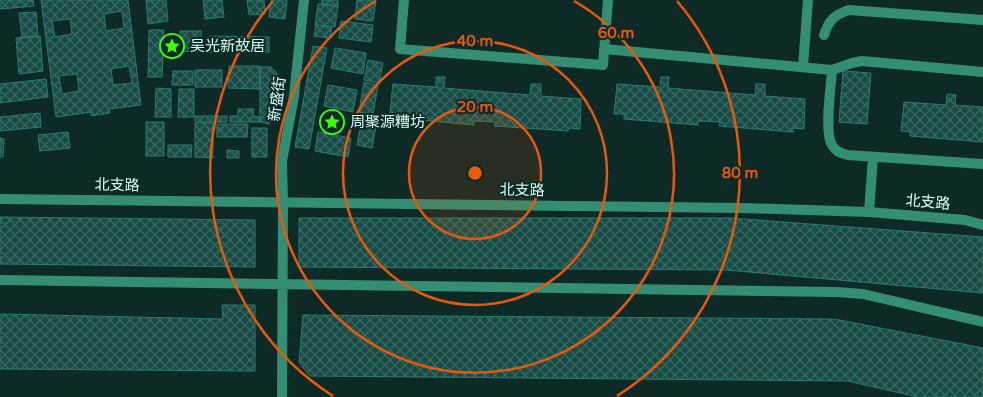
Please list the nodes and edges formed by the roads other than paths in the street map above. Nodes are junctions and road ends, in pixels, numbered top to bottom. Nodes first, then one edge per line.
1 (304, 0) edge
2 (404, 0) edge
3 (608, 0) edge
4 (808, 0) edge
5 (983, 20) edge
6 (824, 35) dead end
7 (604, 49) junction
8 (803, 67) junction
9 (832, 70) junction
10 (983, 72) edge
11 (873, 157) junction
12 (983, 164) edge
13 (0, 199) edge
14 (283, 203) junction
15 (869, 212) junction
16 (983, 224) edge
17 (0, 280) edge
18 (283, 284) junction
19 (983, 322) edge
20 (282, 397) edge

1 - 14 street, 新盛街
2 - 7 street
3 - 7 street
4 - 8 street
5 - 6 street
7 - 8 street
8 - 9 street
9 - 10 street
9 - 11 street
11 - 12 street
11 - 15 street
13 - 14 street, 北支路
14 - 15 street, 北支路
14 - 18 street, 新盛街
15 - 16 street, 北支路
17 - 18 street
18 - 19 street
18 - 20 street, 新盛街

